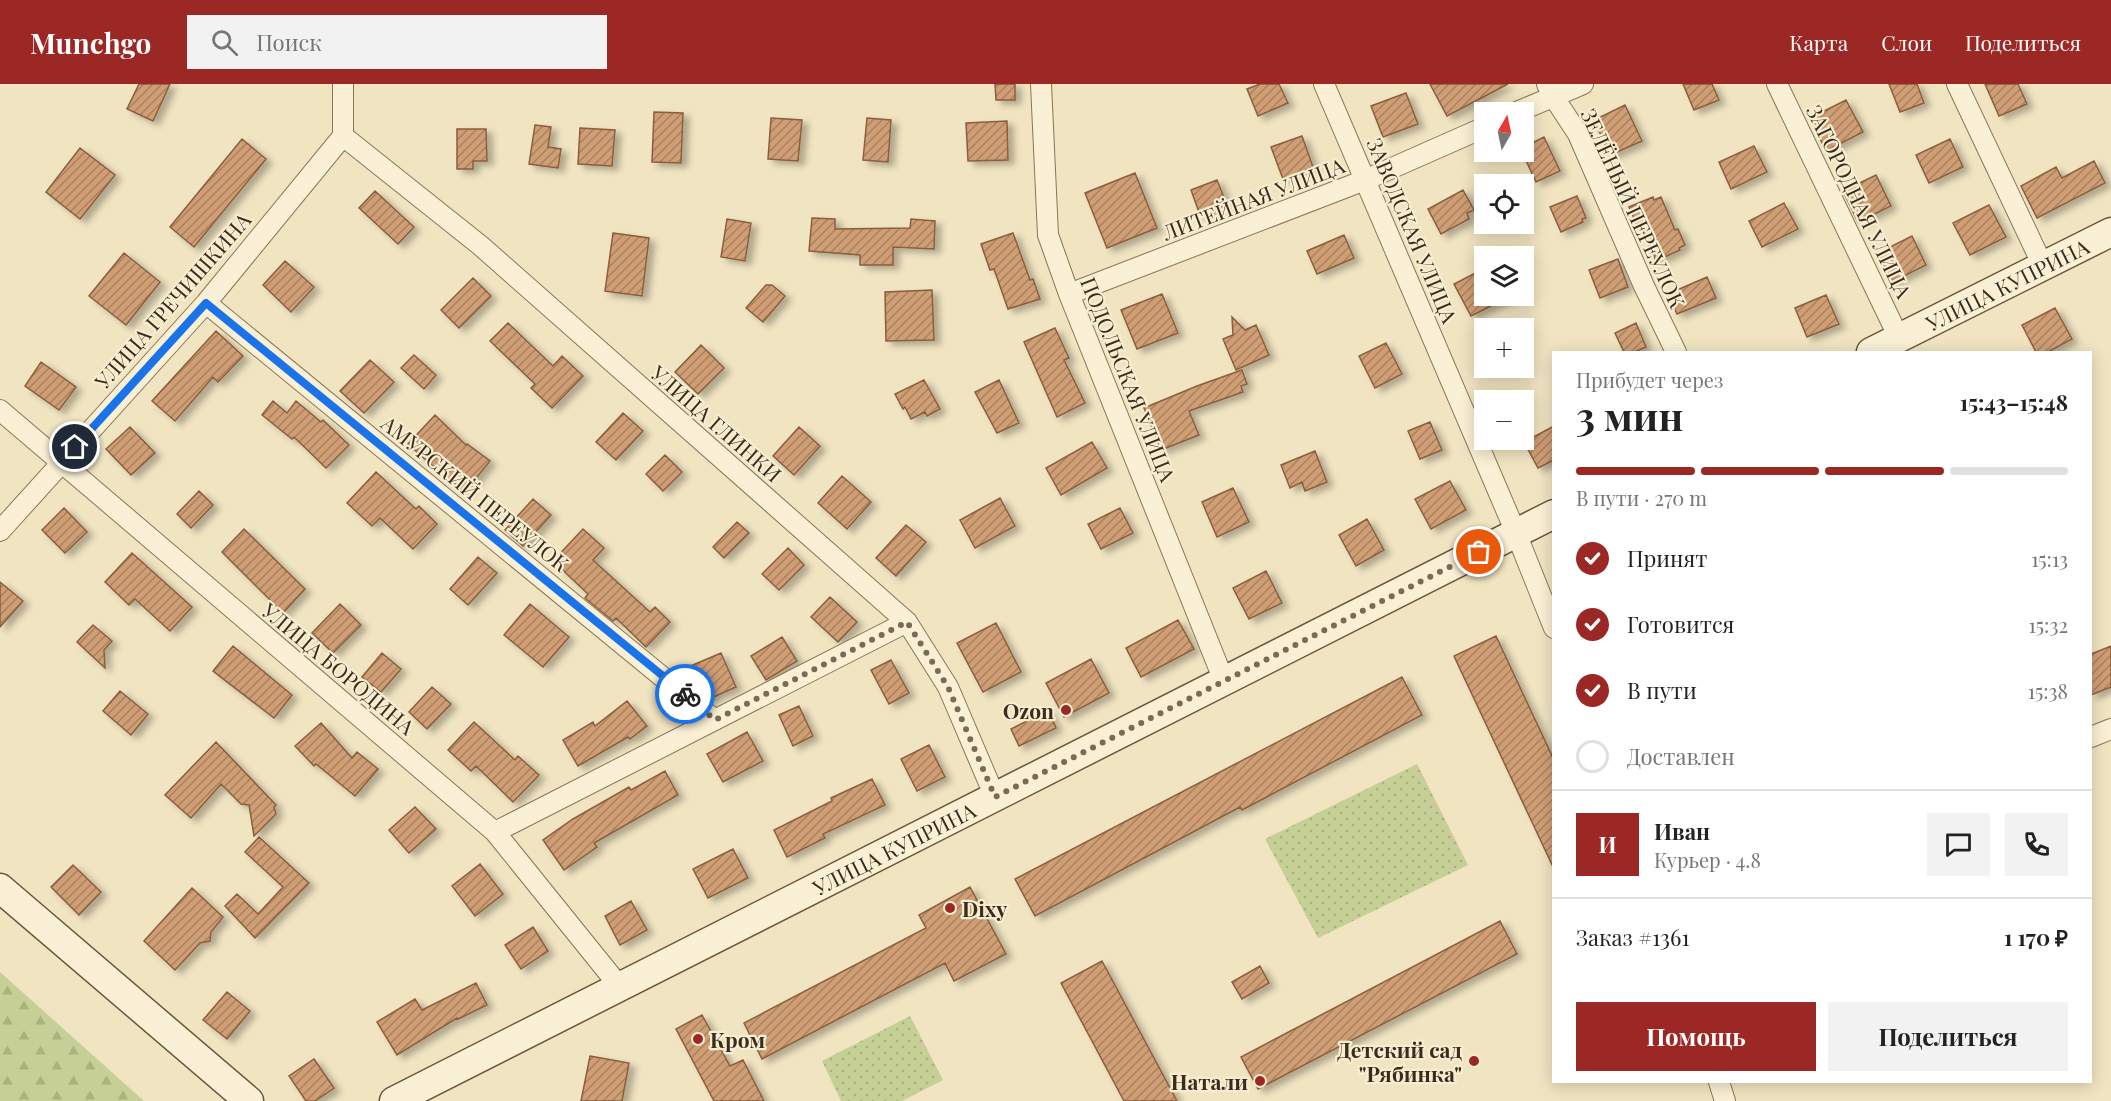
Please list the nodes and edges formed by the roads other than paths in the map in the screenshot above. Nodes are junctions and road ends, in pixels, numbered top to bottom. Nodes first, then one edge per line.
1 (343, 84) edge
2 (1041, 84) edge
3 (1324, 84) edge
4 (1583, 84) edge
5 (1777, 84) edge
6 (1957, 84) edge
7 (1550, 90) edge
8 (1532, 102) edge
9 (1474, 132) edge
10 (343, 136) junction
11 (1365, 180) junction
12 (2111, 232) edge
13 (2043, 266) junction
14 (1069, 294) junction
15 (206, 303) junction
16 (1899, 338) junction
17 (1676, 351) edge
18 (1873, 351) edge
19 (0, 410) edge
20 (61, 464) junction
21 (1552, 515) edge
22 (0, 531) edge
23 (1516, 533) junction
24 (907, 622) junction
25 (1552, 623) edge
26 (1224, 681) junction
27 (715, 720) junction
28 (2111, 729) edge
29 (2092, 737) edge
30 (995, 797) junction
31 (495, 832) junction
32 (0, 888) edge
33 (620, 987) junction
34 (1719, 1083) edge
35 (249, 1101) edge
36 (394, 1101) edge
37 (1725, 1101) edge

1 - 10 street
2 - 14 street, ПОДОЛЬСКАЯ УЛИЦА
3 - 11 street, ЗАВОДСКАЯ УЛИЦА
4 - 7 street
5 - 16 street, ЗАГОРОДНАЯ УЛИЦА
6 - 13 street
7 - 8 street
7 - 17 street, ЗЕЛЁНЫЙ ПЕРЕУЛОК
9 - 11 street, ЛИТЕЙНАЯ УЛИЦА
10 - 15 street, УЛИЦА ГРЕЧИШКИНА
10 - 24 street, УЛИЦА ГЛИНКИ
11 - 14 street, ЛИТЕЙНАЯ УЛИЦА
11 - 23 street, ЗАВОДСКАЯ УЛИЦА
12 - 13 street, УЛИЦА КУПРИНА
13 - 16 street, УЛИЦА КУПРИНА
14 - 26 street, ПОДОЛЬСКАЯ УЛИЦА
15 - 20 street, УЛИЦА ГРЕЧИШКИНА
15 - 27 street, АМУРСКИЙ ПЕРЕУЛОК
16 - 18 street, УЛИЦА КУПРИНА
19 - 20 street, УЛИЦА БОРОДИНА
20 - 22 street, УЛИЦА ГРЕЧИШКИНА
20 - 31 street, УЛИЦА БОРОДИНА
21 - 23 street, УЛИЦА КУПРИНА
23 - 25 street, ЗАВОДСКАЯ УЛИЦА
23 - 26 street, УЛИЦА КУПРИНА
24 - 27 street
24 - 30 street, УЛИЦА ГЛИНКИ
26 - 30 street, УЛИЦА КУПРИНА
27 - 31 street
28 - 29 street
30 - 33 street, УЛИЦА КУПРИНА
31 - 33 street, УЛИЦА БОРОДИНА
32 - 35 street
33 - 36 street, УЛИЦА КУПРИНА
34 - 37 street

